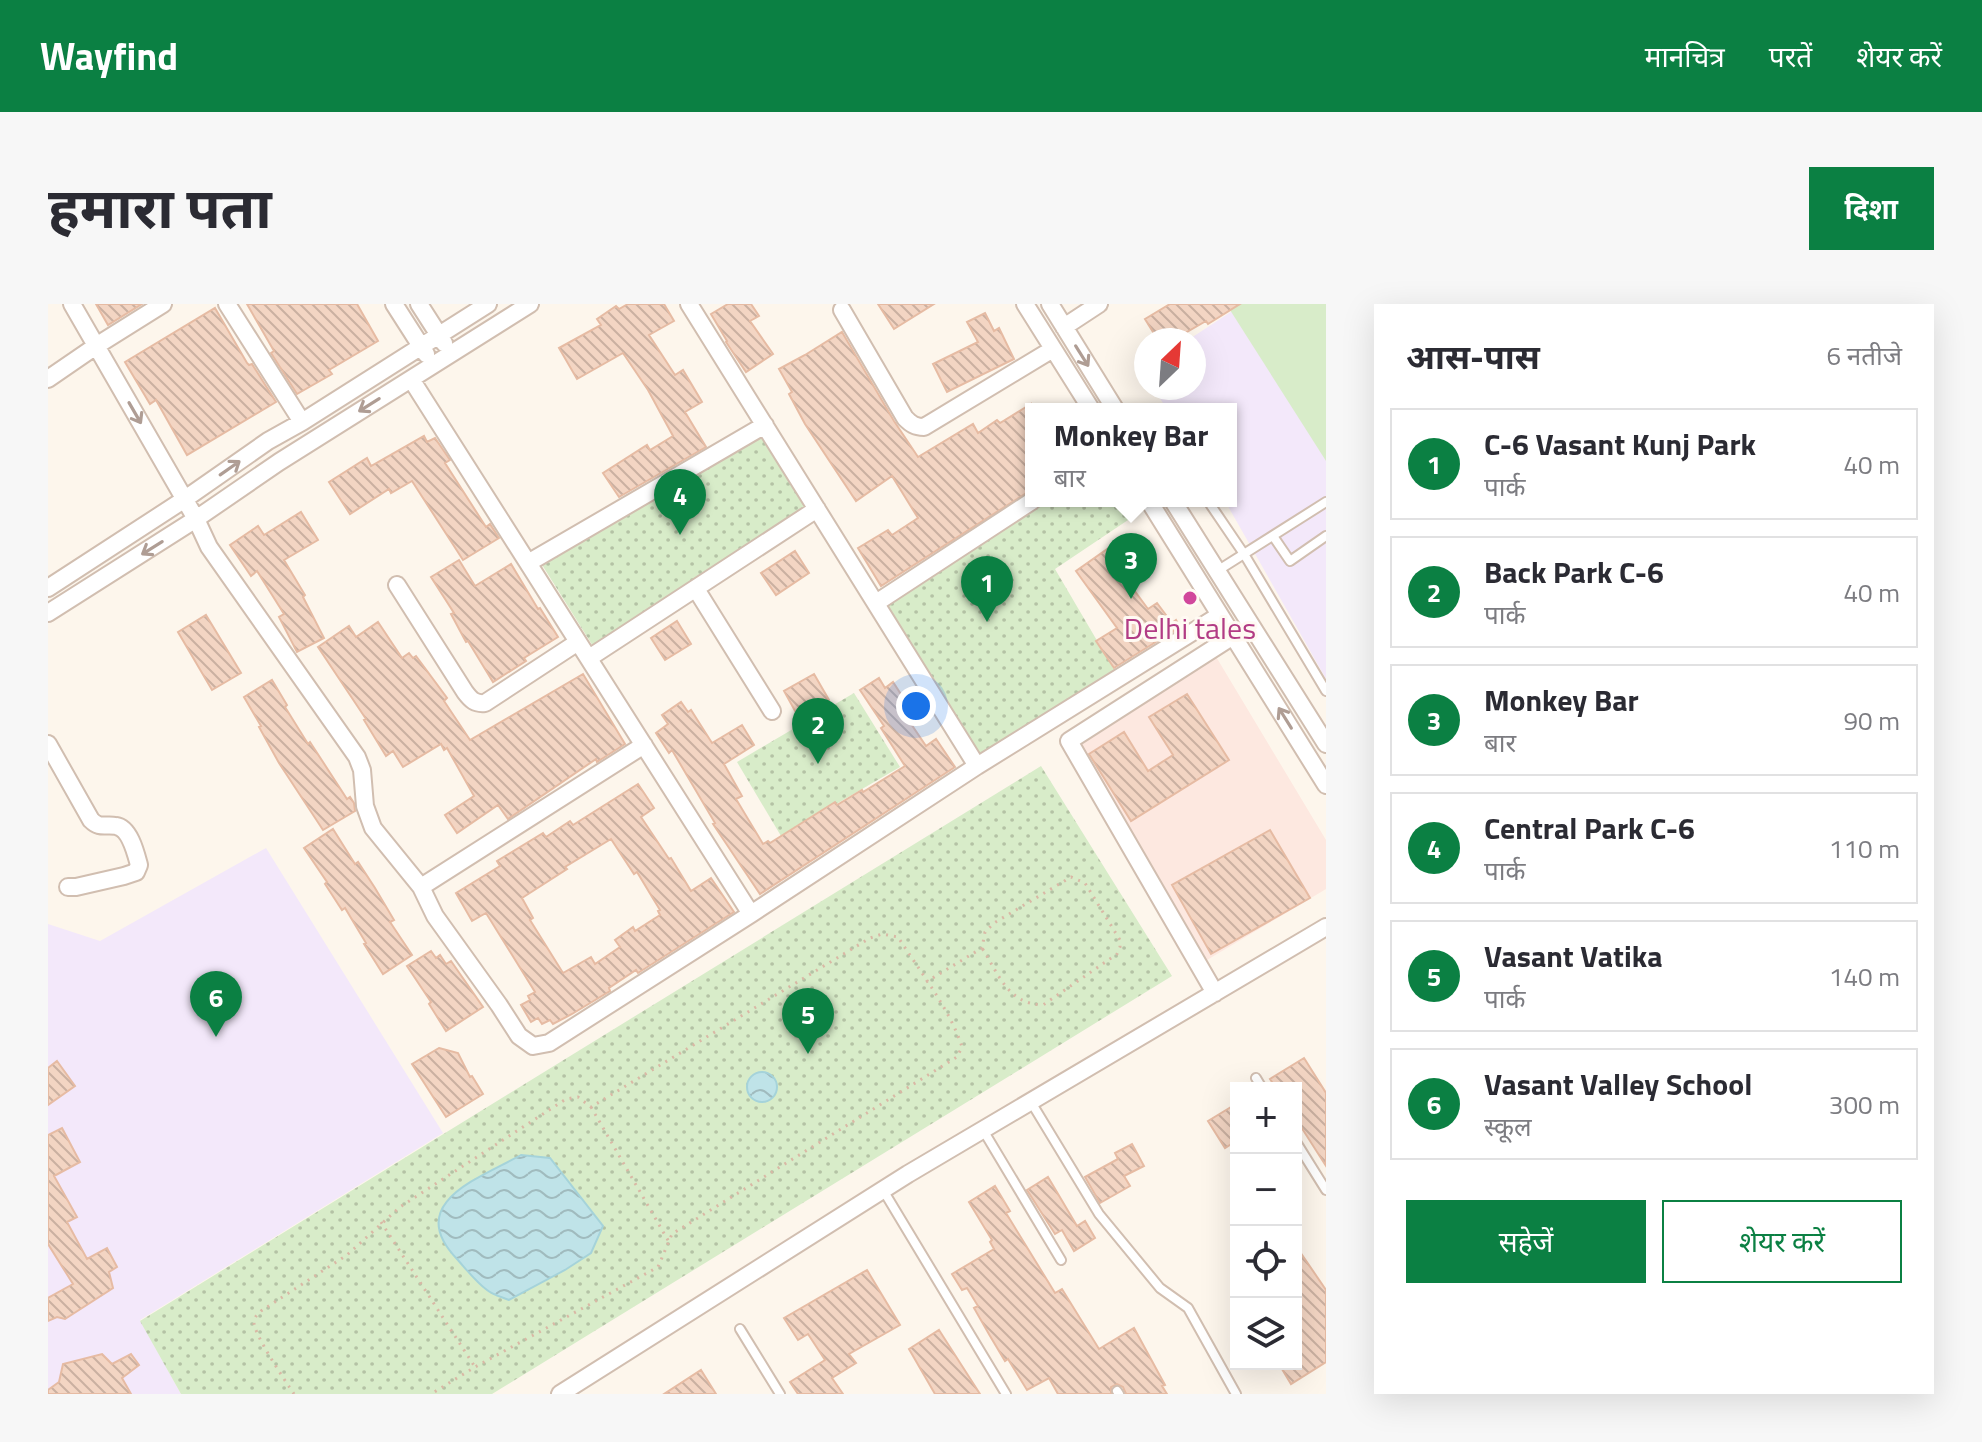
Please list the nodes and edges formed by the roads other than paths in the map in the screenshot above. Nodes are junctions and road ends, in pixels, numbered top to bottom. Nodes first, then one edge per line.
1 (72, 304) edge
2 (163, 304) edge
3 (227, 304) edge
4 (394, 304) edge
5 (419, 304) edge
6 (488, 304) edge
7 (530, 304) edge
8 (689, 304) edge
9 (1025, 304) edge
10 (1050, 304) edge
11 (1099, 304) edge
12 (842, 310) dead end
13 (1064, 327) junction
14 (438, 335) junction
15 (96, 346) junction
16 (420, 346) junction
17 (1053, 349) junction
18 (451, 354) junction
19 (433, 365) junction
20 (48, 379) edge
21 (411, 379) junction
22 (1087, 403) edge
23 (1111, 403) edge
24 (302, 422) junction
25 (765, 425) junction
26 (185, 499) junction
27 (1326, 502) edge
28 (1025, 506) edge
29 (1153, 507) edge
30 (1177, 507) edge
31 (1212, 507) edge
32 (817, 509) junction
33 (196, 519) junction
34 (1273, 536) junction
35 (1326, 536) edge
36 (1244, 554) junction
37 (528, 563) junction
38 (1217, 571) junction
39 (397, 585) dead end
40 (48, 587) edge
41 (696, 589) junction
42 (876, 603) junction
43 (54, 610) edge
44 (1220, 615) junction
45 (1233, 636) junction
46 (578, 642) junction
47 (589, 658) junction
48 (1326, 691) edge
49 (772, 711) dead end
50 (48, 744) edge
51 (1326, 744) edge
52 (644, 745) junction
53 (977, 766) junction
54 (1326, 785) edge
55 (68, 887) dead end
56 (421, 887) junction
57 (751, 914) junction
58 (1326, 927) edge
59 (1215, 993) junction
60 (1256, 1078) dead end
61 (1258, 1082) edge
62 (1031, 1102) junction
63 (983, 1130) junction
64 (1302, 1152) edge
65 (883, 1190) junction
66 (1326, 1190) edge
67 (1061, 1260) dead end
68 (740, 1329) dead end
69 (560, 1394) edge
70 (780, 1394) edge
71 (1006, 1394) edge
72 (1236, 1394) edge

1 - 15 street
2 - 15 street
3 - 24 street
4 - 16 street
5 - 14 street
6 - 14 street
7 - 18 street
8 - 25 street
9 - 17 street
10 - 13 street
11 - 13 street
12 - 17 street
13 -> 23 street
14 - 16 street
14 - 18 street
15 - 20 street
15 -> 26 street
16 - 19 street
16 - 24 street
17 - 22 street
18 - 19 street
19 - 21 street
21 -> 33 street
21 - 37 street
26 -> 24 street
25 - 32 street
25 - 37 street
26 - 33 street
26 - 40 street
27 - 34 lane
28 - 42 street
29 - 44 street
30 - 38 street
31 - 36 lane
32 - 41 street
32 - 42 street
33 -> 43 street
33 - 56 street
34 - 35 lane
34 - 36 lane
36 - 38 lane
36 - 48 lane
37 - 46 street
38 - 51 street
39 - 46 street
40 - 43 street
41 - 47 street
41 - 49 street
42 - 53 street
44 - 45 street
44 - 53 street
54 -> 45 street
45 - 59 street
46 - 47 street
47 - 52 street
50 - 55 street
52 - 56 street
52 - 57 street
53 - 57 street
56 - 57 street
58 - 59 street
59 - 62 street
60 - 61 lane
62 - 63 street
62 - 72 lane
63 - 65 street
63 - 67 lane
64 - 66 lane
65 - 69 street
65 - 71 lane
68 - 70 lane

